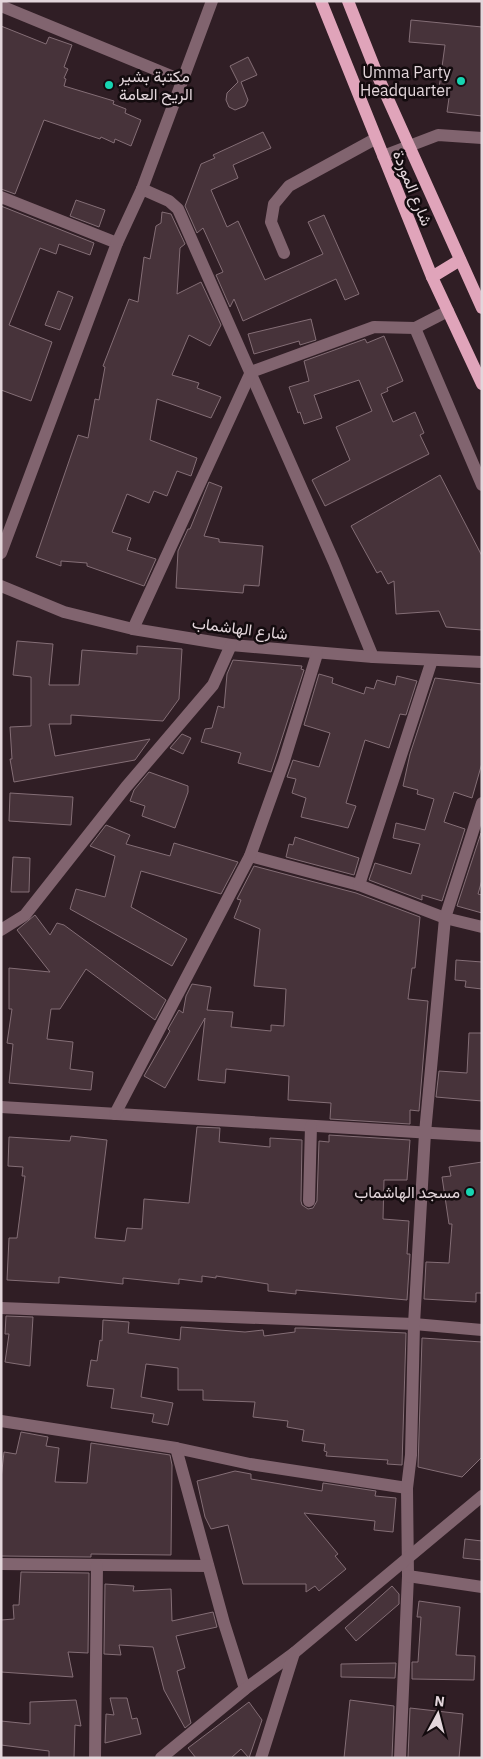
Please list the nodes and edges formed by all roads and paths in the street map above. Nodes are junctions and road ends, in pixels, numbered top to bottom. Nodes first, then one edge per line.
1 (212, 1) edge
2 (321, 1) edge
3 (348, 1) edge
4 (1, 6) edge
5 (181, 80) junction
6 (482, 138) edge
7 (375, 139) junction
8 (409, 145) junction
9 (383, 156) junction
10 (142, 189) junction
11 (1, 197) edge
12 (117, 243) junction
13 (284, 253) dead end
14 (460, 260) junction
15 (432, 278) junction
16 (482, 308) edge
17 (448, 311) junction
18 (416, 328) junction
19 (251, 372) junction
20 (482, 384) edge
21 (482, 485) edge
22 (1, 553) edge
23 (1, 586) edge
24 (133, 629) junction
25 (232, 645) junction
26 (317, 654) junction
27 (373, 658) junction
28 (432, 660) junction
29 (482, 662) edge
30 (482, 802) edge
31 (250, 856) junction
32 (359, 885) junction
33 (445, 918) junction
34 (482, 927) edge
35 (1, 930) edge
36 (1, 1107) edge
37 (116, 1114) junction
38 (312, 1126) junction
39 (425, 1133) junction
40 (482, 1136) edge
41 (309, 1201) dead end
42 (1, 1308) edge
43 (414, 1324) junction
44 (482, 1330) edge
45 (1, 1421) edge
46 (176, 1448) junction
47 (407, 1488) junction
48 (482, 1496) edge
49 (408, 1557) junction
50 (1, 1564) edge
51 (97, 1565) junction
52 (208, 1566) junction
53 (408, 1576) junction
54 (482, 1587) edge
55 (294, 1653) junction
56 (245, 1689) junction
57 (95, 1758) edge
58 (161, 1758) edge
59 (261, 1758) edge
60 (400, 1758) edge

1 - 5 street
2 - 7 main road, شارع الموردة
3 - 8 main road, شارع الموردة
4 - 5 street
5 - 10 street
6 - 8 street
7 - 9 main road, شارع الموردة
7 - 13 street
8 - 9 street
8 - 14 main road, شارع الموردة
9 - 15 main road, شارع الموردة
10 - 12 street
10 - 19 street
11 - 12 street
12 - 22 street
14 - 15 main road
14 - 16 main road, شارع الموردة
15 - 17 main road, شارع الموردة
17 - 18 street
17 - 20 main road, شارع الموردة
18 - 19 street
18 - 21 street
19 - 24 street
19 - 27 street
23 - 24 street, شارع الهاشماب
24 - 25 street, شارع الهاشماب
25 - 26 street, شارع الهاشماب
25 - 35 street
26 - 27 street, شارع الهاشماب
26 - 31 street
27 - 28 street, شارع الهاشماب
28 - 29 street, شارع الهاشماب
28 - 32 street
30 - 33 street
31 - 32 street
31 - 37 street
32 - 33 street
33 - 34 street
33 - 39 street
36 - 37 street
37 - 38 street
38 - 39 street
38 - 41 street
39 - 40 street
39 - 43 street
42 - 43 street
43 - 44 street
43 - 47 street
45 - 46 street
46 - 47 street
46 - 52 street
47 - 49 street
48 - 49 street
49 - 53 street
49 - 55 street
50 - 51 street
51 - 52 street
51 - 57 street
52 - 56 street
53 - 54 street
53 - 60 street
55 - 56 street
55 - 59 street
56 - 58 street

